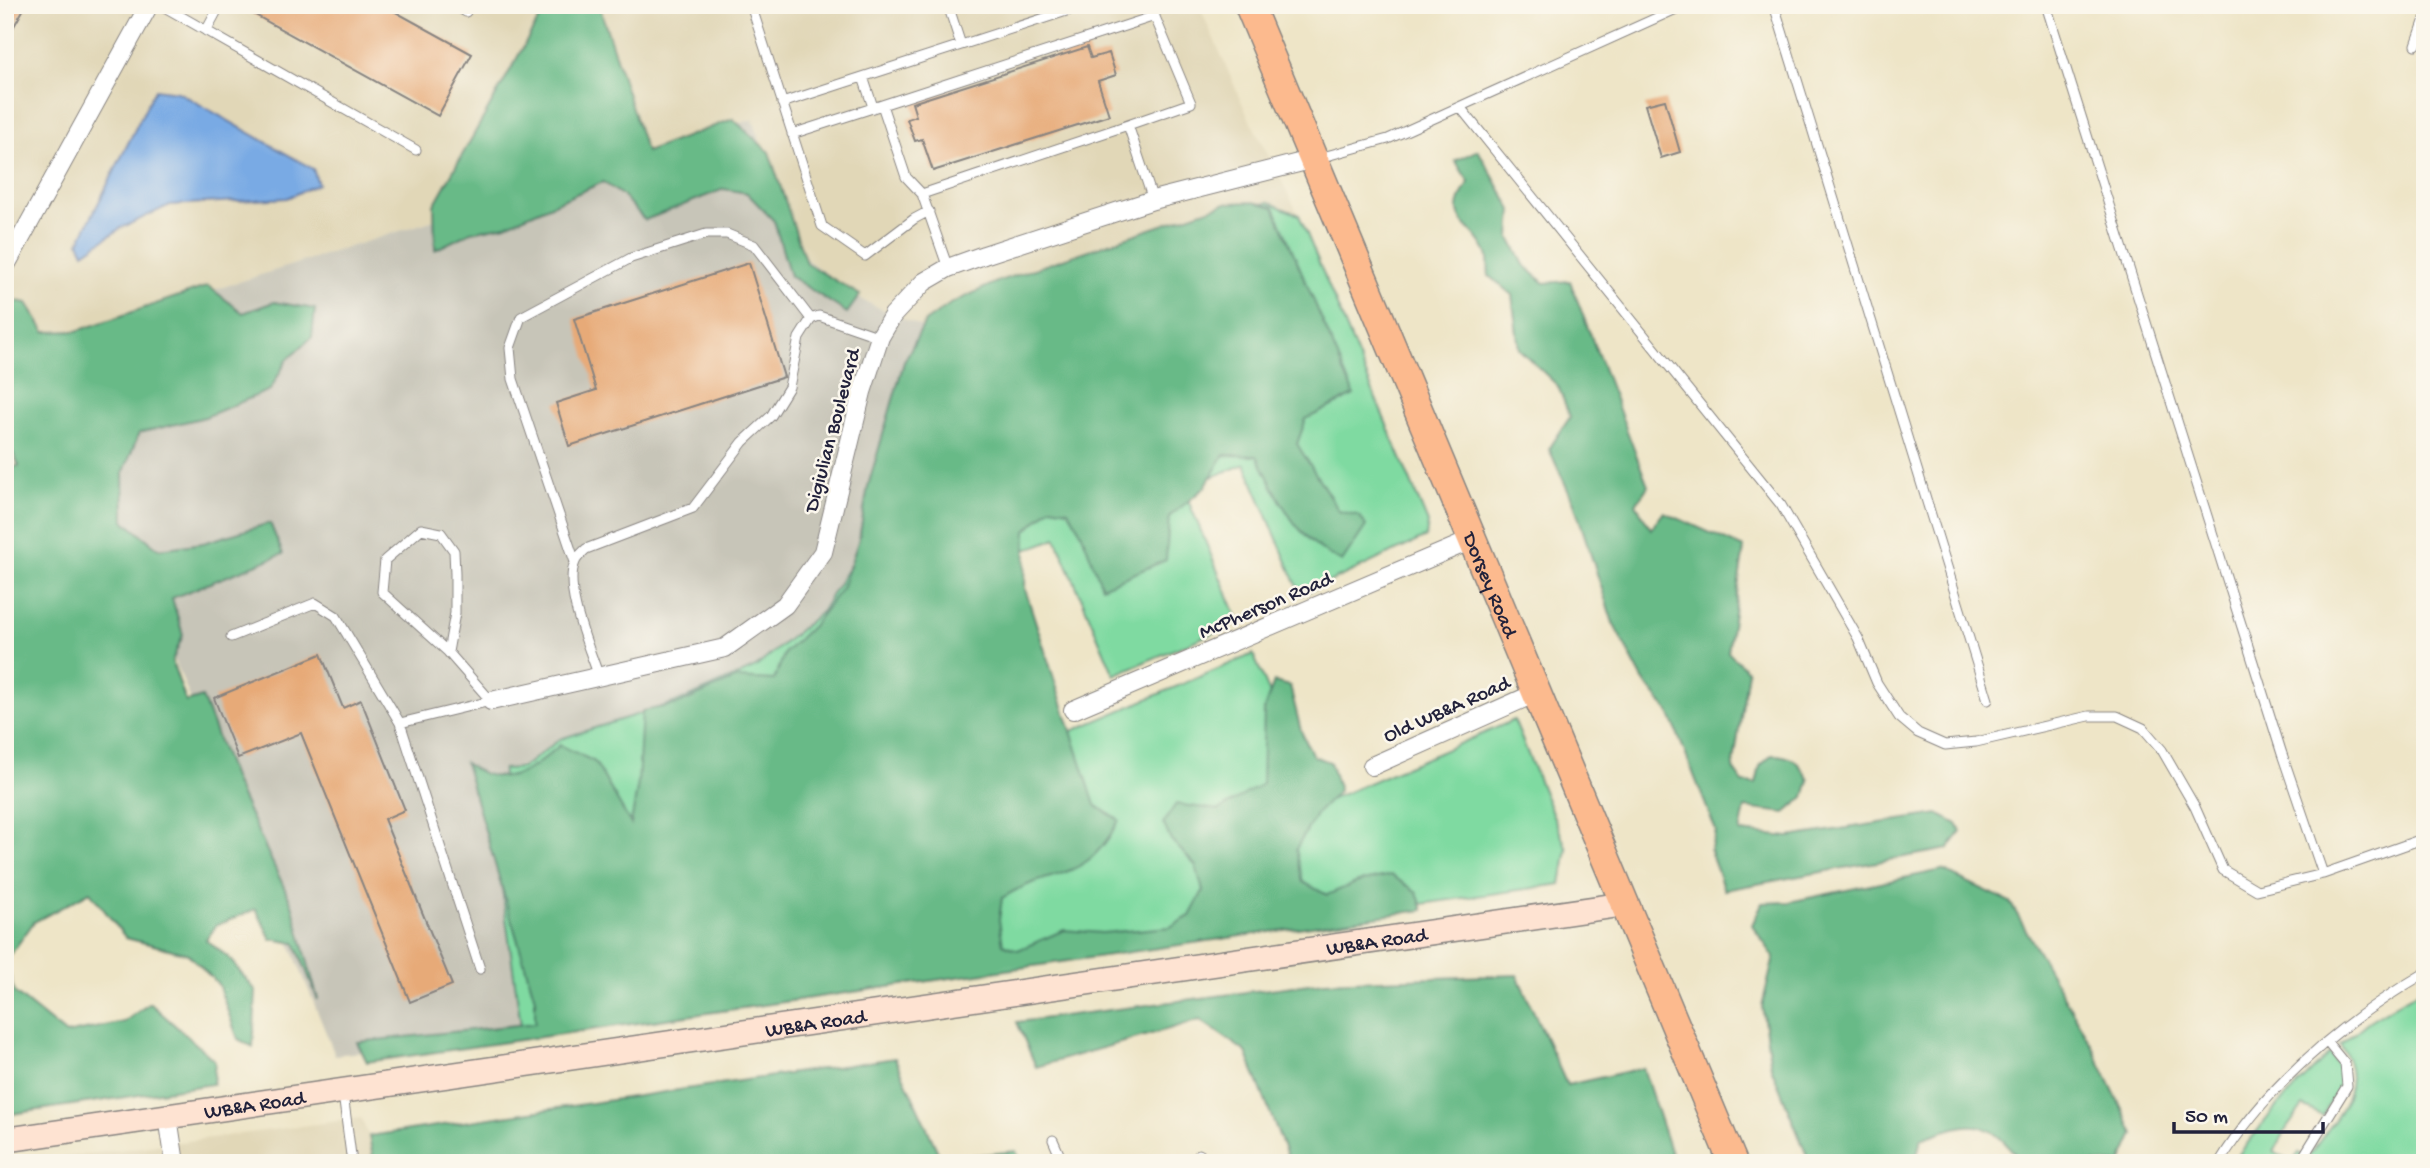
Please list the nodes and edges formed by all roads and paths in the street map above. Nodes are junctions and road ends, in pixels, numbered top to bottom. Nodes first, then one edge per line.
1 (149, 5) edge
2 (161, 5) edge
3 (220, 5) edge
4 (454, 5) edge
5 (751, 5) edge
6 (948, 5) edge
7 (1085, 5) edge
8 (1150, 5) edge
9 (1249, 5) edge
10 (1685, 5) edge
11 (1774, 5) edge
12 (2046, 5) edge
13 (466, 12) dead end
14 (1155, 16) junction
15 (2425, 19) edge
16 (206, 31) junction
17 (2416, 45) dead end
18 (961, 46) junction
19 (863, 77) junction
20 (782, 103) junction
21 (877, 106) junction
22 (1460, 107) junction
23 (1128, 125) junction
24 (792, 134) junction
25 (416, 150) dead end
26 (1314, 159) junction
27 (922, 194) junction
28 (1153, 200) junction
29 (929, 211) junction
30 (5, 267) edge
31 (948, 268) junction
32 (811, 319) junction
33 (880, 337) junction
34 (1474, 539) junction
35 (575, 562) junction
36 (231, 637) dead end
37 (448, 652) junction
38 (599, 677) junction
39 (1538, 692) junction
40 (1988, 700) dead end
41 (491, 701) junction
42 (1073, 710) dead end
43 (400, 723) junction
44 (1371, 766) dead end
45 (2425, 838) edge
46 (2323, 874) junction
47 (1626, 904) junction
48 (480, 969) dead end
49 (2425, 973) edge
50 (2327, 1042) junction
51 (343, 1092) junction
52 (168, 1117) junction
53 (5, 1140) edge
54 (1052, 1140) dead end
55 (1199, 1154) dead end
56 (2305, 1154) dead end
57 (175, 1163) edge
58 (352, 1163) edge
59 (1063, 1163) edge
60 (1216, 1163) edge
61 (1732, 1163) edge
62 (2219, 1163) edge

1 - 30 street
2 - 16 lane
3 - 16 lane
4 - 13 lane
5 - 20 lane
6 - 18 lane
7 - 18 lane
8 - 14 lane
9 - 26 main road, Dorsey Road
10 - 22 lane
11 - 40 lane
12 - 46 lane
14 - 21 lane
14 - 23 lane
15 - 17 lane
16 - 25 lane
18 - 19 lane
19 - 20 lane
19 - 21 lane
20 - 24 lane
21 - 24 lane
21 - 27 lane
22 - 26 lane
22 - 46 lane
23 - 27 lane
23 - 28 lane
24 - 29 lane
26 - 28 street, Digiulian Boulevard
26 - 34 main road, Dorsey Road
27 - 29 lane
28 - 31 street, Digiulian Boulevard
29 - 31 lane
31 - 33 street, Digiulian Boulevard
32 - 33 lane
32 - 35 lane
32 - 35 lane
33 - 38 street, Digiulian Boulevard
34 - 39 main road, Dorsey Road
34 - 42 street, McPherson Road
35 - 38 lane
36 - 43 lane
37 - 37 lane
37 - 41 lane
38 - 41 street, Digiulian Boulevard
39 - 44 street, Old WB&A Road
39 - 47 main road, Dorsey Road
41 - 43 lane
43 - 48 lane
45 - 46 lane
47 - 51 street, WB&A Road
47 - 61 main road, Dorsey Road
49 - 50 lane
50 - 56 lane
50 - 62 lane
51 - 52 street, WB&A Road
51 - 58 lane
52 - 53 street, WB&A Road
52 - 57 street
54 - 59 lane
55 - 60 lane

